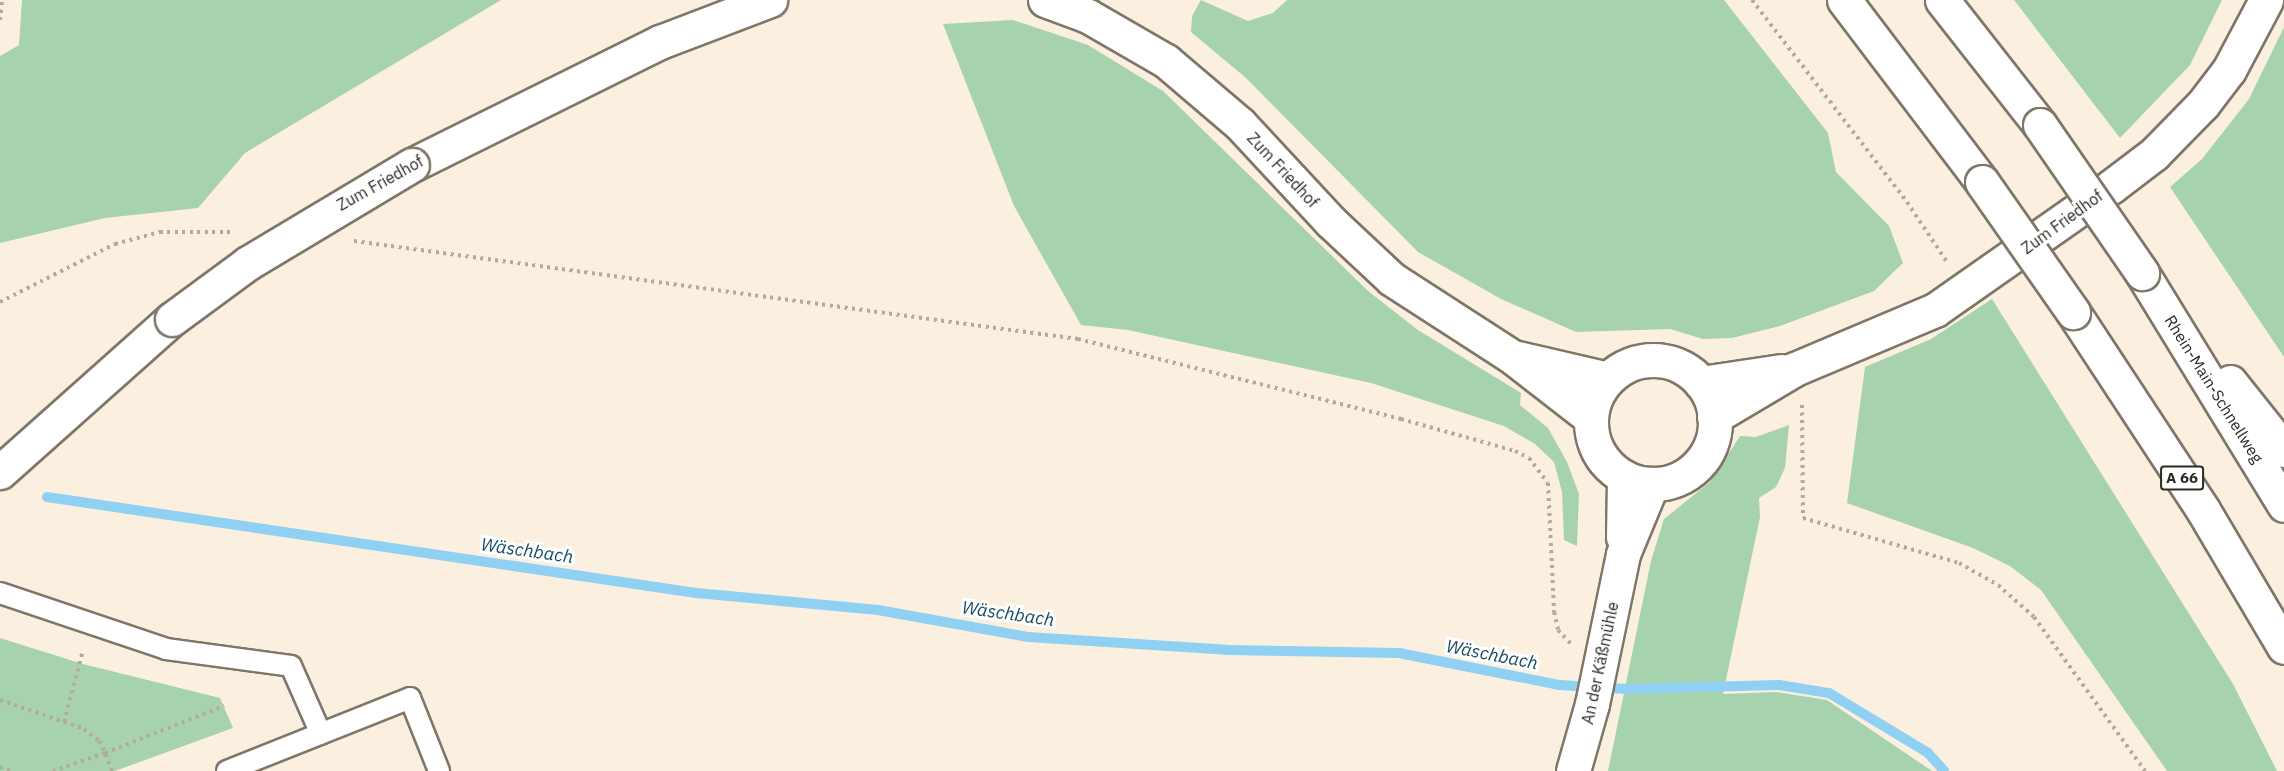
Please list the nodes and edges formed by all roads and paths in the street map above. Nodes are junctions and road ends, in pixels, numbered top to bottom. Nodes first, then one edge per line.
1 (2, 0) edge
2 (770, 0) edge
3 (1045, 0) edge
4 (1752, 0) edge
5 (1844, 0) edge
6 (1942, 0) edge
7 (2266, 0) edge
8 (0, 20) edge
9 (236, 232) dead end
10 (350, 240) dead end
11 (1952, 269) dead end
12 (2142, 273) junction
13 (0, 302) edge
14 (1510, 356) junction
15 (1795, 369) junction
16 (1608, 379) junction
17 (1701, 383) junction
18 (1591, 417) junction
19 (1714, 417) junction
20 (35, 440) junction
21 (2284, 450) edge
22 (0, 453) edge
23 (0, 472) edge
24 (1638, 480) junction
25 (2284, 505) edge
26 (0, 593) edge
27 (91, 624) junction
28 (2284, 647) edge
29 (1588, 658) junction
30 (0, 700) edge
31 (224, 706) dead end
32 (64, 722) junction
33 (321, 734) junction
34 (105, 753) junction
35 (0, 767) edge
36 (10, 771) edge
37 (53, 771) edge
38 (112, 771) edge
39 (226, 771) edge
40 (439, 771) edge
41 (1573, 771) edge
42 (2145, 771) edge

1 - 8 path
2 - 20 main road, Zum Friedhof, bridge
3 - 14 main road, Zum Friedhof
4 - 11 path
5 - 28 main road, A 66, bridge
6 - 12 main road, bridge
7 - 15 main road, Zum Friedhof
9 - 13 path
10 - 29 path
12 - 21 main road
12 - 25 main road, Rhein-Main-Schnellweg
14 - 16 main road, Zum Friedhof
14 - 18 main road, Zum Friedhof
15 - 17 main road, Zum Friedhof
15 - 19 main road, Zum Friedhof
15 - 42 path
16 - 17 main road
16 - 18 main road
17 - 19 main road
18 - 24 main road
19 - 24 main road
20 - 22 main road, Zum Friedhof
20 - 23 main road, Zum Friedhof
24 - 29 main road, An der Käßmühle
26 - 27 lane
27 - 32 path
27 - 33 lane
29 - 41 main road, An der Käßmühle
30 - 32 path
31 - 34 path
32 - 34 path
33 - 39 lane
33 - 40 lane
34 - 37 path
34 - 38 path
35 - 36 path

